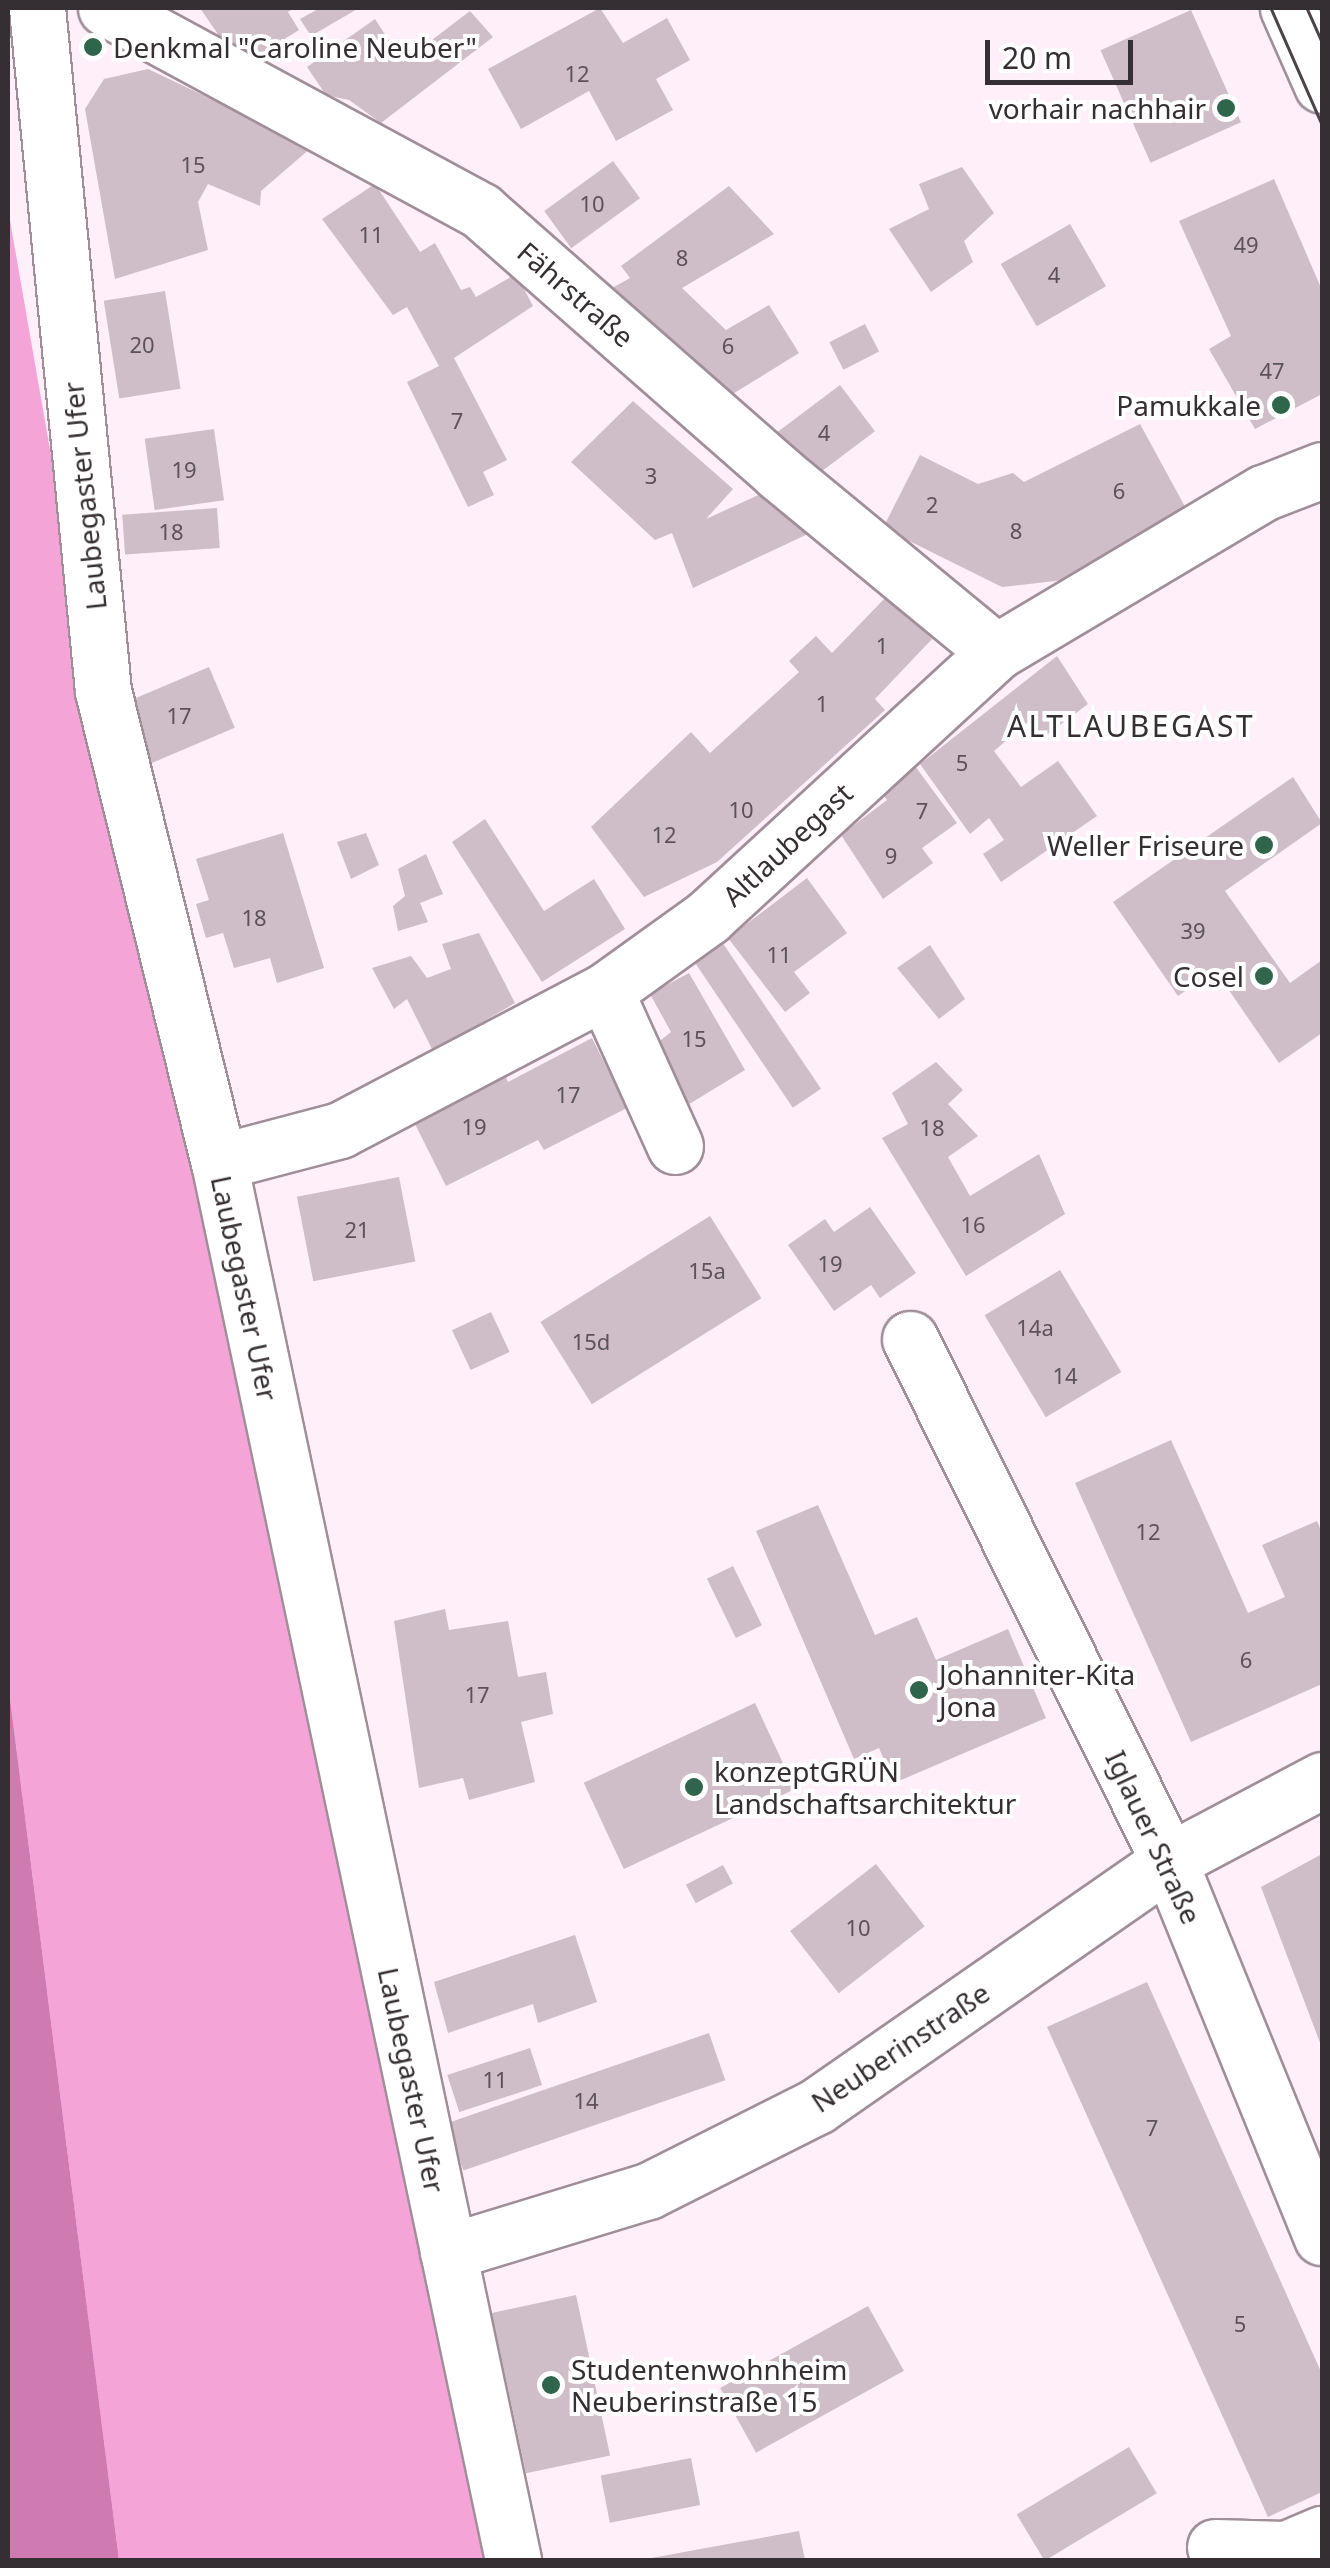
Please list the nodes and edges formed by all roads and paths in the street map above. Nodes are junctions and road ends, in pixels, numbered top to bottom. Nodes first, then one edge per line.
1 (37, 8) edge
2 (106, 8) edge
3 (1288, 8) edge
4 (1322, 85) edge
5 (1322, 470) edge
6 (996, 652) junction
7 (605, 991) junction
8 (675, 1146) dead end
9 (219, 1162) junction
10 (910, 1340) dead end
11 (1322, 1780) edge
12 (1169, 1861) junction
13 (1322, 2237) edge
14 (448, 2252) junction
15 (1322, 2534) edge
16 (1215, 2548) dead end
17 (512, 2560) edge

1 - 9 street, Laubegaster Ufer
2 - 6 street, Fährstraße
3 - 4 street
5 - 6 street, Altlaubegast
6 - 7 street, Altlaubegast
7 - 8 street
7 - 9 street, Altlaubegast
9 - 14 street, Laubegaster Ufer
10 - 12 street, Iglauer Straße
11 - 12 street, Neuberinstraße
12 - 13 street, Iglauer Straße
12 - 14 street, Neuberinstraße
14 - 17 street, Laubegaster Ufer
15 - 16 street

